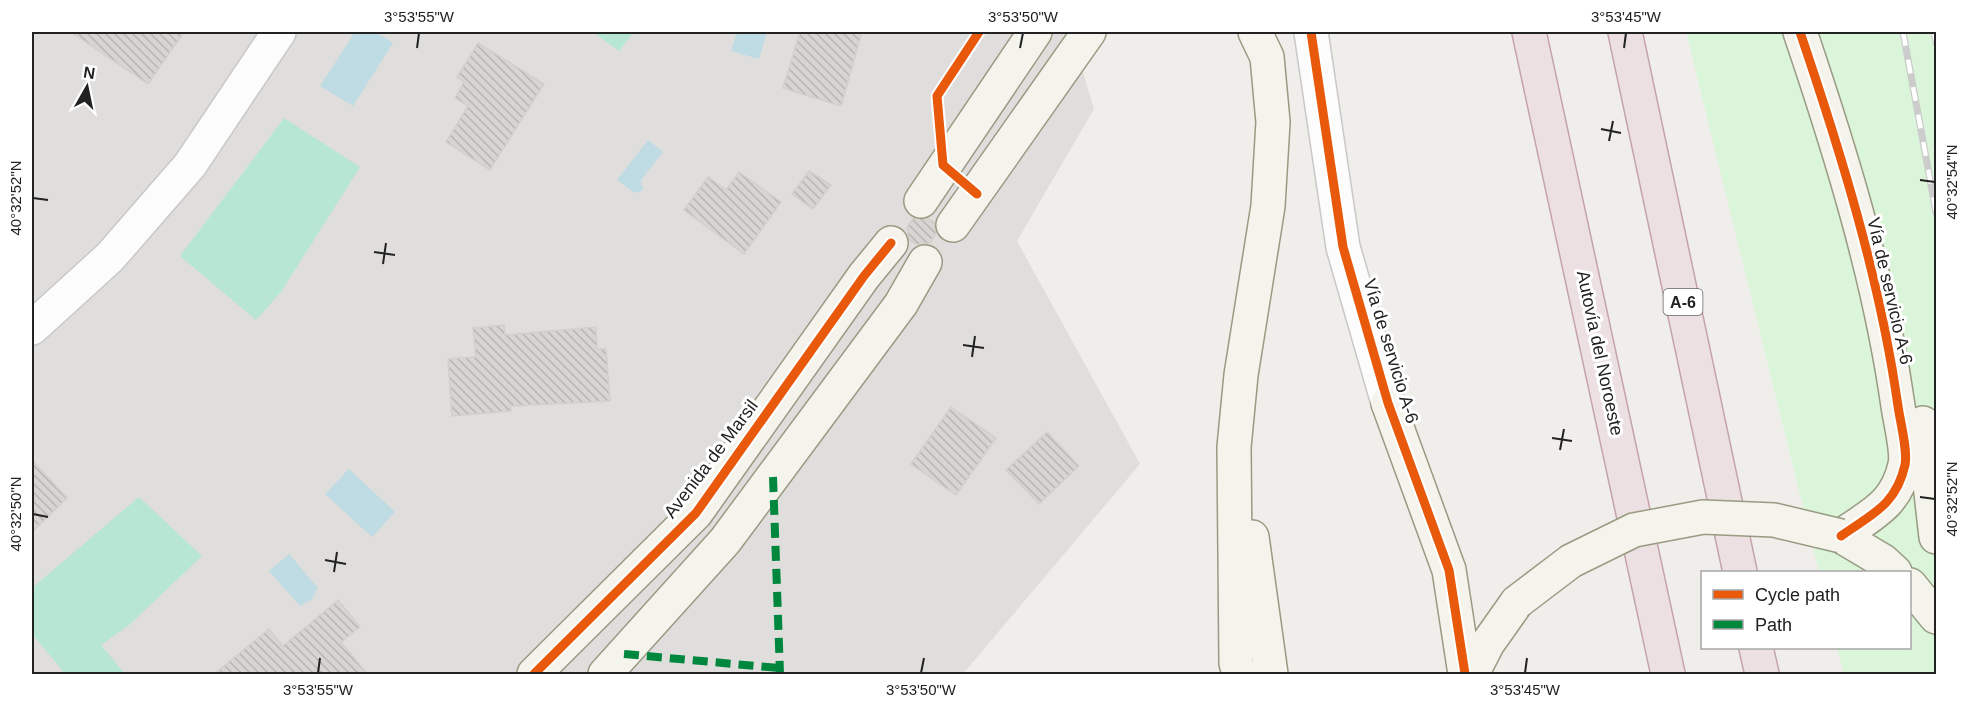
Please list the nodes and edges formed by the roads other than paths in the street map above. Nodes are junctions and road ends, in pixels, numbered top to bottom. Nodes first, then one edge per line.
1 (279, 32) edge
2 (1089, 32) edge
3 (1255, 32) edge
4 (1276, 32) edge
5 (1311, 32) edge
6 (1513, 32) edge
7 (1529, 32) edge
8 (1625, 32) edge
9 (1800, 32) edge
10 (1819, 32) edge
11 (1035, 34) edge
12 (921, 201) junction
13 (953, 225) junction
14 (1576, 241) junction
15 (891, 243) junction
16 (925, 262) junction
17 (32, 328) edge
18 (1841, 536) junction
19 (1234, 537) junction
20 (1936, 537) edge
21 (1740, 571) edge
22 (1893, 571) edge
23 (1911, 586) edge
24 (1936, 617) edge
25 (1756, 649) edge
26 (534, 675) edge
27 (605, 675) edge
28 (1239, 675) edge
29 (1254, 675) edge
30 (1271, 675) edge
31 (1465, 675) edge
32 (1472, 675) edge
33 (1668, 675) edge
34 (1762, 675) edge

1 - 17 street
2 - 13 street
3 - 19 street
4 - 30 street
5 - 31 street, Vía de servicio A-6
6 - 14 highway
7 - 14 highway, Autovía del Noroeste
8 - 21 highway, A-6
9 - 18 street, Vía de servicio A-6
10 - 20 street, Vía de servicio A-6
11 - 12 street
12 - 13 street
12 - 15 street
13 - 16 street
14 - 33 highway, Autovía del Noroeste
15 - 16 street
15 - 26 street, Avenida de Marsil
16 - 27 street
18 - 22 street
18 - 32 street, bridge
19 - 28 street
19 - 29 street
23 - 24 street
25 - 34 highway

